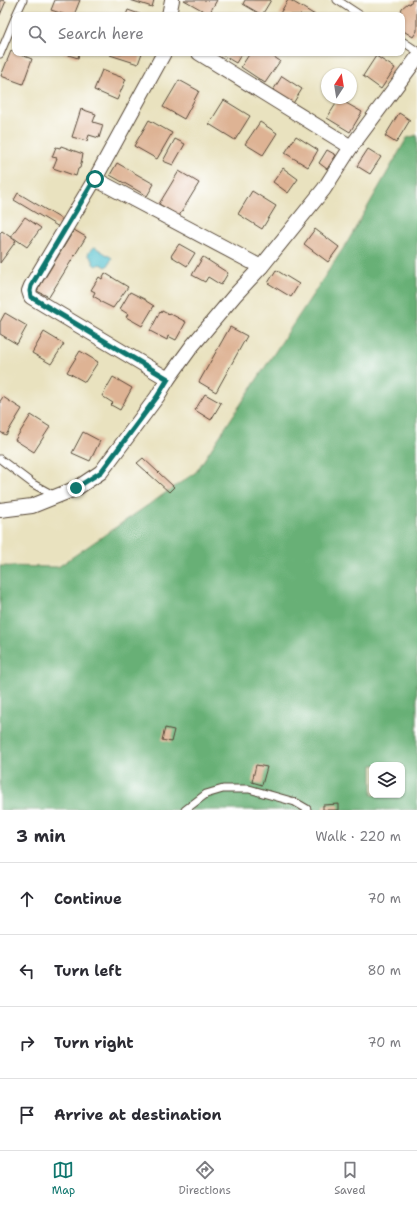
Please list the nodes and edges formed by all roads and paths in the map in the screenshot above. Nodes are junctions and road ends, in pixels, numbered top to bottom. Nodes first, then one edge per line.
1 (23, 0) edge
2 (172, 0) edge
3 (337, 0) edge
4 (17, 12) edge
5 (170, 12) edge
6 (355, 12) edge
7 (12, 25) edge
8 (405, 44) edge
9 (417, 51) edge
10 (0, 54) edge
11 (162, 56) edge
12 (204, 56) edge
13 (417, 58) edge
14 (351, 147) junction
15 (95, 179) junction
16 (261, 267) junction
17 (168, 379) junction
18 (0, 459) edge
19 (55, 496) junction
20 (0, 510) edge
21 (185, 810) edge
22 (307, 810) edge

1 - 4 lane
2 - 5 street
3 - 6 lane
7 - 10 lane
8 - 9 lane
11 - 15 street
12 - 14 street
13 - 14 street
14 - 16 street
15 - 16 street
15 - 17 street
16 - 17 street
17 - 19 street
18 - 19 lane
19 - 20 street
21 - 22 lane

